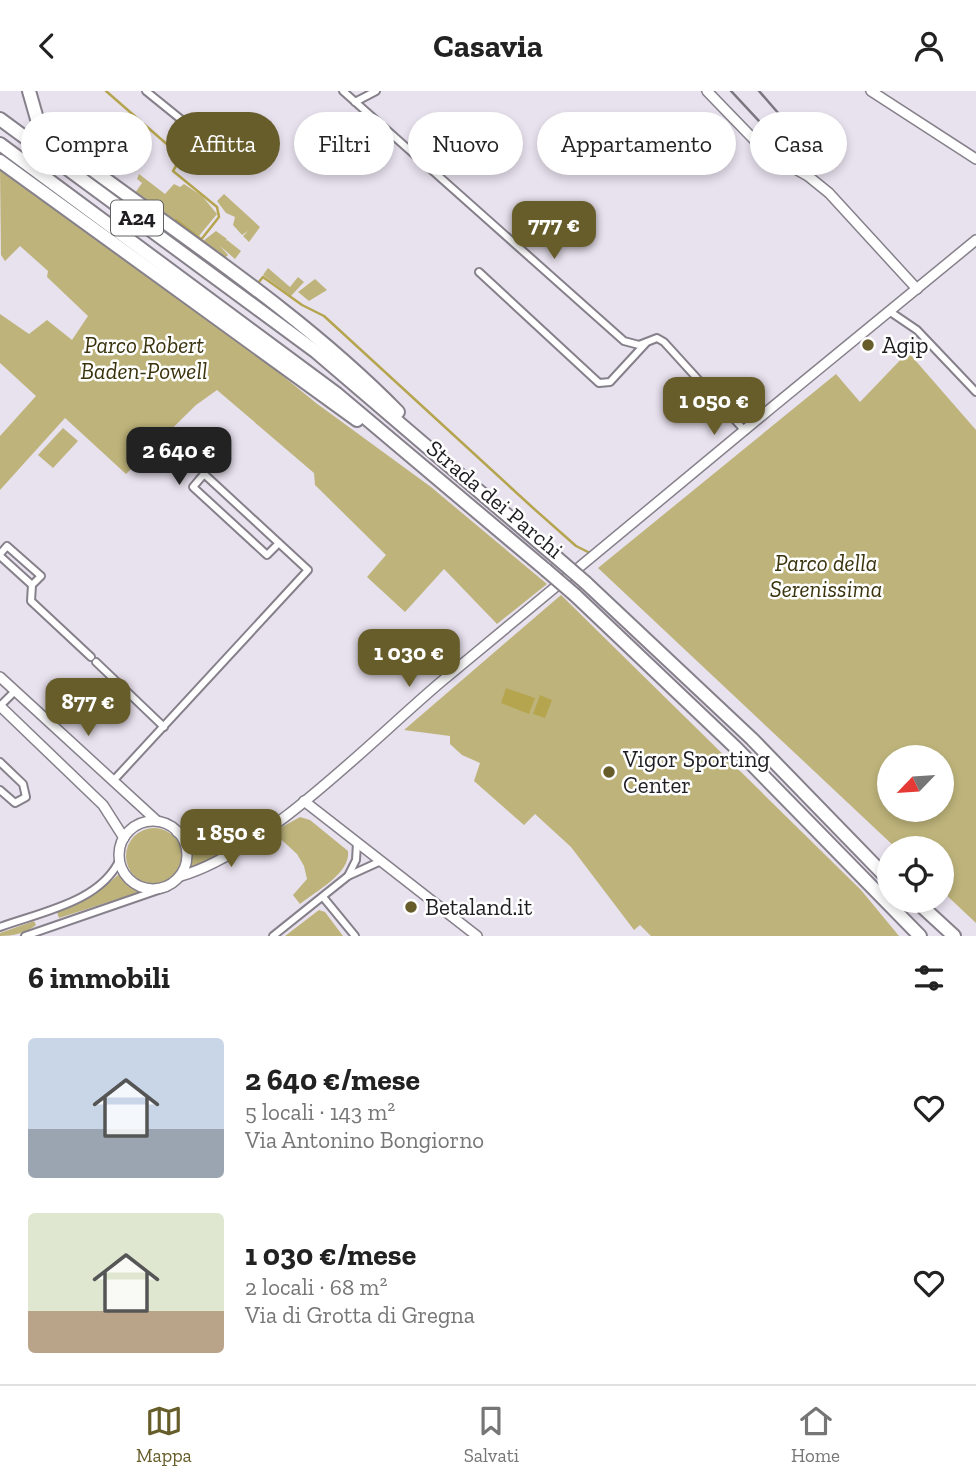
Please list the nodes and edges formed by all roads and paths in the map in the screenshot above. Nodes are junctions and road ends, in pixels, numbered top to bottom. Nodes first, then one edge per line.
1 (29, 91) edge
2 (146, 91) edge
3 (343, 91) edge
4 (376, 91) edge
5 (707, 91) edge
6 (871, 91) edge
7 (355, 102) junction
8 (172, 112) edge
9 (0, 120) edge
10 (0, 144) edge
11 (976, 159) edge
12 (0, 161) edge
13 (976, 240) edge
14 (479, 272) dead end
15 (917, 289) junction
16 (889, 310) junction
17 (647, 342) junction
18 (976, 392) edge
19 (745, 431) junction
20 (452, 468) junction
21 (446, 484) junction
22 (0, 540) edge
23 (279, 543) junction
24 (7, 545) junction
25 (0, 555) edge
26 (32, 585) junction
27 (0, 677) edge
28 (15, 691) junction
29 (0, 706) edge
30 (164, 727) junction
31 (0, 762) edge
32 (113, 781) junction
33 (0, 790) edge
34 (304, 800) junction
35 (157, 821) junction
36 (264, 830) junction
37 (176, 831) junction
38 (124, 838) junction
39 (357, 843) junction
40 (120, 859) junction
41 (381, 861) junction
42 (877, 867) edge
43 (181, 876) junction
44 (348, 876) junction
45 (167, 887) junction
46 (877, 892) edge
47 (323, 897) junction
48 (40, 913) junction
49 (896, 913) edge
50 (898, 913) edge
51 (920, 913) edge
52 (929, 913) edge
53 (0, 927) edge
54 (46, 929) junction
55 (26, 936) edge
56 (273, 936) edge
57 (355, 936) edge
58 (477, 936) edge
59 (914, 936) edge
60 (920, 936) edge
61 (942, 936) edge
62 (954, 936) edge

1 - 20 highway
2 - 8 street
3 - 7 street
4 - 7 street
5 - 15 street
6 - 11 street
7 - 17 street
9 - 20 highway, Strada dei Parchi / A24
10 - 21 highway, Strada dei Parchi / A24
12 - 21 highway
13 - 15 street
14 - 17 street
15 - 16 street
16 - 18 street
16 - 19 street
17 - 19 street
19 - 34 street
20 - 42 highway, Strada dei Parchi / A24, bridge
21 - 46 highway, Strada dei Parchi / A24, bridge
22 - 24 street
23 - 23 street
23 - 30 street
24 - 25 street
24 - 26 street
25 - 26 street
26 - 30 street
27 - 28 street
28 - 29 street
28 - 32 street
29 - 38 street
30 - 32 street
31 - 33 street
32 - 35 street
34 - 36 street
34 - 39 street
35 - 37 street
35 - 38 street
36 - 37 street
36 - 43 street
37 - 43 street
38 - 40 street
39 - 41 street
39 - 44 street
40 - 45 street
40 - 48 street
41 - 44 street
41 - 58 street
43 - 45 street
44 - 47 street
45 - 54 street
47 - 56 street
47 - 57 street
48 - 53 street
48 - 54 street
49 - 59 highway
50 - 60 highway, Strada dei Parchi / A24
51 - 61 highway
52 - 62 highway
54 - 55 street

